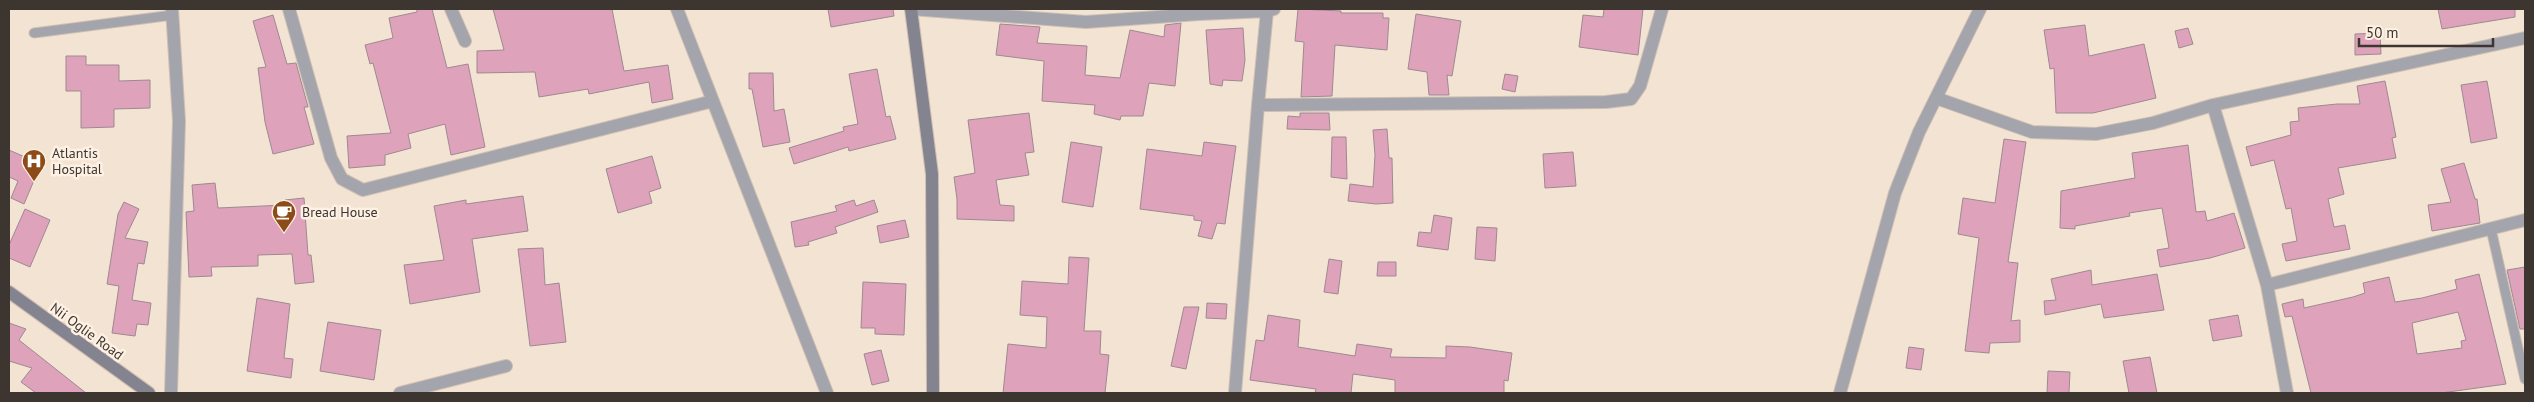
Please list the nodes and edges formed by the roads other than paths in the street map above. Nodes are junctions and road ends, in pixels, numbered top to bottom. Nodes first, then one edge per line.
1 (289, 9) edge
2 (451, 9) edge
3 (677, 9) edge
4 (911, 9) edge
5 (1662, 9) edge
6 (1980, 9) edge
7 (1271, 10) edge
8 (173, 12) edge
9 (1198, 12) edge
10 (34, 33) dead end
11 (2525, 38) edge
12 (465, 41) dead end
13 (1936, 98) junction
14 (713, 101) junction
15 (1258, 105) junction
16 (2213, 105) junction
17 (2525, 220) edge
18 (2491, 228) junction
19 (2267, 284) junction
20 (9, 292) edge
21 (506, 366) dead end
22 (2525, 379) edge
23 (149, 393) edge
24 (171, 393) edge
25 (400, 393) edge
26 (827, 393) edge
27 (933, 393) edge
28 (1235, 393) edge
29 (1840, 393) edge
30 (2286, 393) edge

1 - 14 street
2 - 12 street
3 - 14 street
4 - 9 street
4 - 27 street
5 - 15 street
6 - 13 street
7 - 9 street
7 - 15 street
8 - 10 lane
8 - 24 street
11 - 16 street
13 - 16 street
13 - 29 street
14 - 26 street
15 - 28 street
16 - 19 street
17 - 18 street
18 - 19 street
18 - 22 lane
19 - 30 street
20 - 23 street, Nii Oglie Road
21 - 25 street

